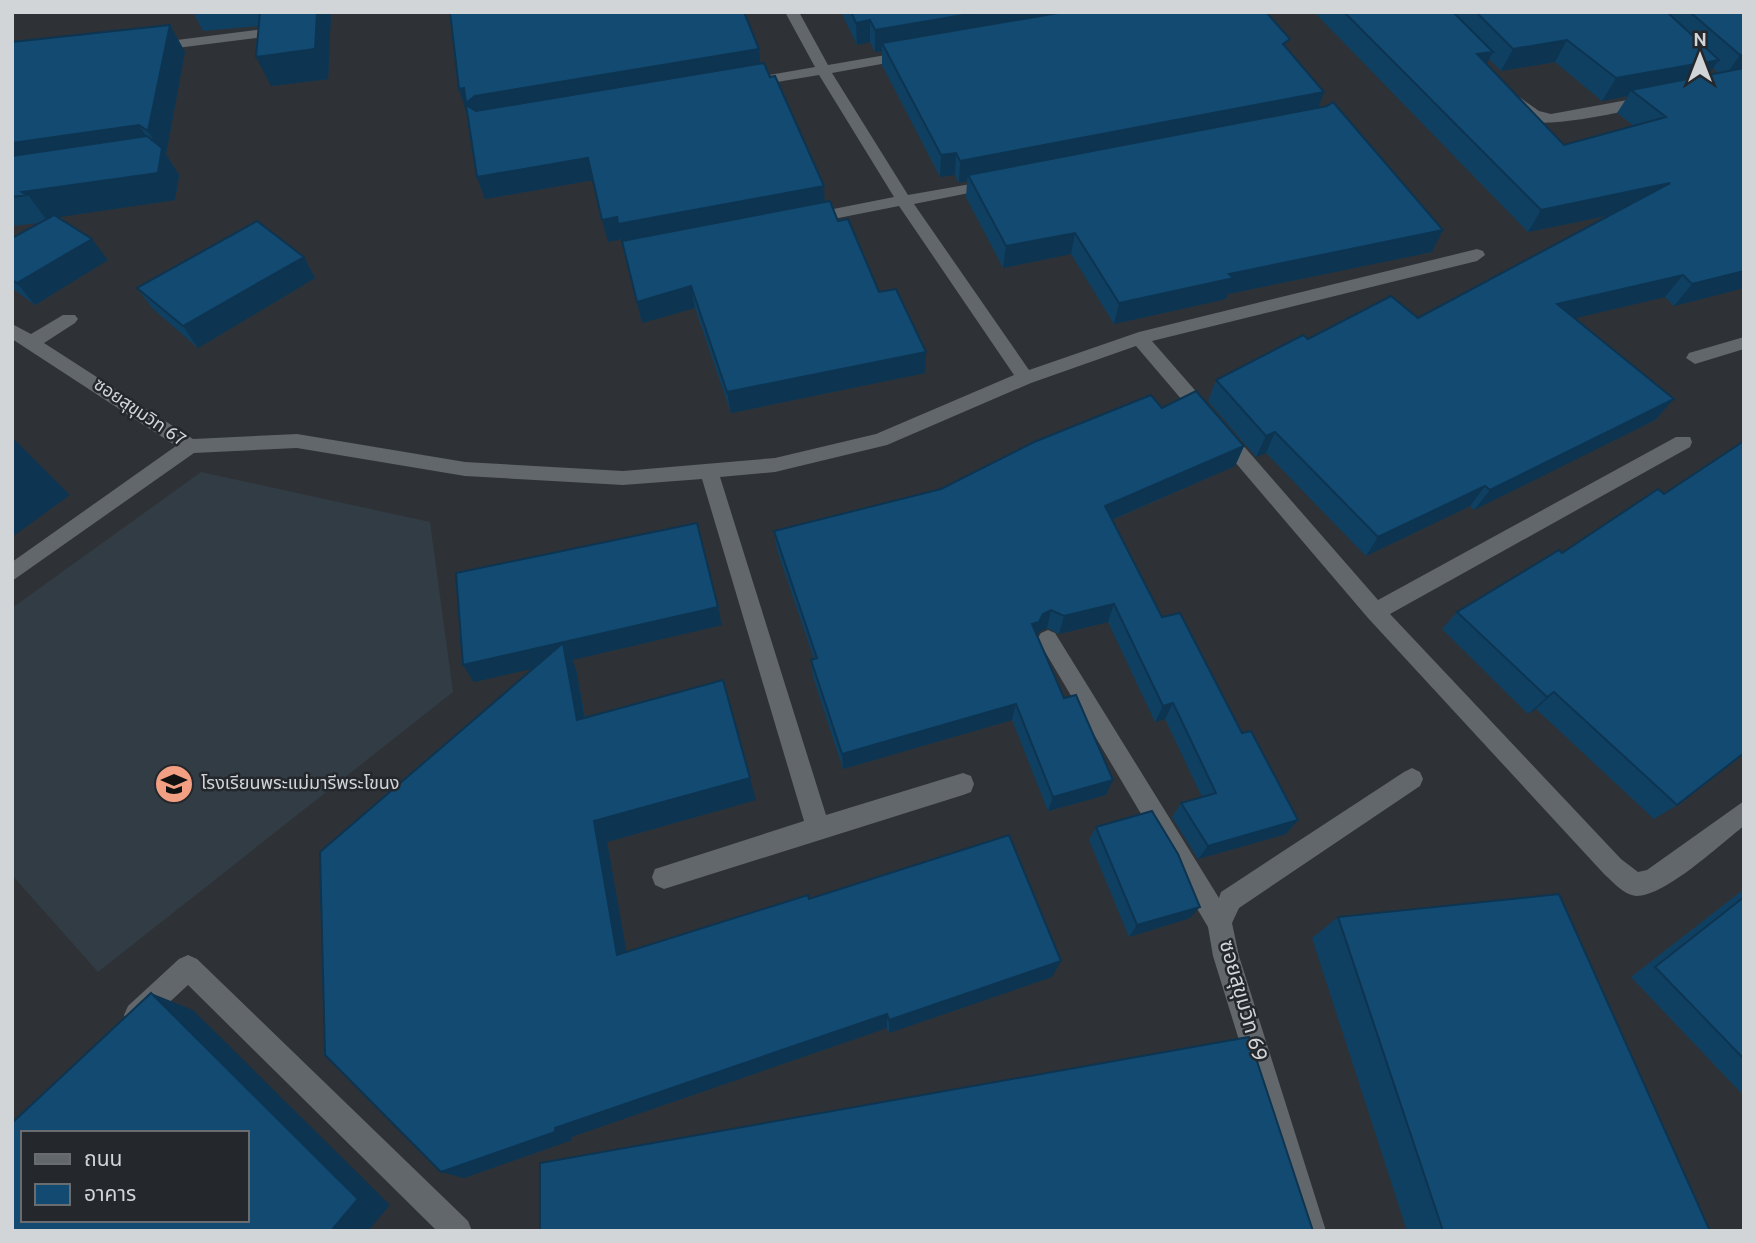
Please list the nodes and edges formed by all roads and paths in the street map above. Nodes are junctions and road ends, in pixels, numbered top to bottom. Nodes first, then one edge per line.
1 (318, 12) edge
2 (792, 12) edge
3 (134, 49) edge
4 (918, 53) edge
5 (822, 70) junction
6 (727, 86) edge
7 (1509, 92) edge
8 (1666, 96) edge
9 (1008, 180) edge
10 (901, 200) junction
11 (794, 221) edge
12 (1477, 255) dead end
13 (69, 318) dead end
14 (12, 330) edge
15 (1139, 338) junction
16 (32, 342) junction
17 (1744, 343) edge
18 (1695, 358) dead end
19 (1025, 378) junction
20 (1683, 442) dead end
21 (190, 446) junction
22 (709, 471) junction
23 (12, 573) edge
24 (1375, 612) junction
25 (1048, 639) dead end
26 (1412, 779) dead end
27 (964, 784) dead end
28 (1744, 812) edge
29 (818, 828) junction
30 (664, 877) dead end
31 (1220, 923) junction
32 (120, 1031) edge
33 (458, 1231) edge
34 (1312, 1231) edge

1 - 3 street
2 - 5 street
4 - 5 street
5 - 6 street
5 - 10 street
7 - 8 street
9 - 10 street
10 - 11 street
10 - 19 street
12 - 15 street
13 - 16 street
14 - 16 street, ซอยสุขุมวิท 67
15 - 19 street
15 - 24 street
16 - 21 street, ซอยสุขุมวิท 67
17 - 18 street
19 - 22 street
20 - 24 street
21 - 22 street
21 - 23 street, ซอยสุขุมวิท 67
22 - 29 street
24 - 28 street
25 - 31 street
26 - 31 street, ซอยสุขุมวิท 69
27 - 29 street
29 - 30 street
31 - 34 street, ซอยสุขุมวิท 69
32 - 33 street

